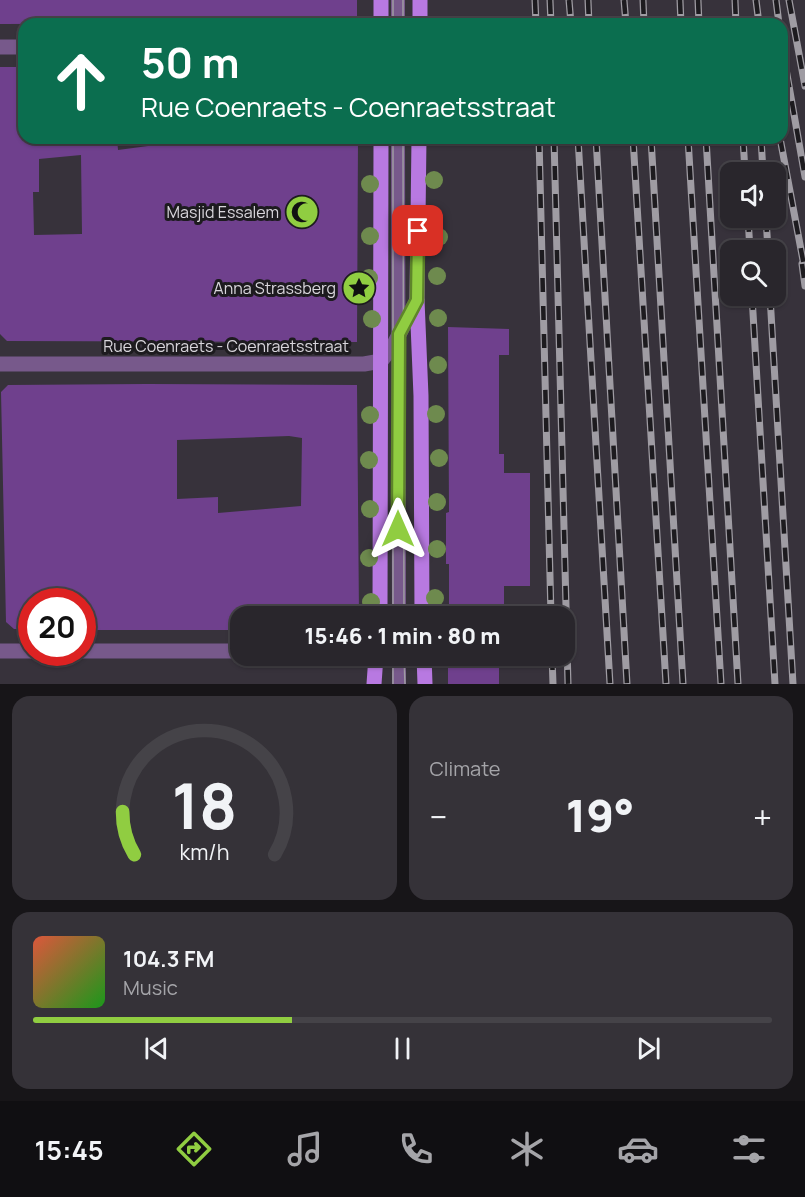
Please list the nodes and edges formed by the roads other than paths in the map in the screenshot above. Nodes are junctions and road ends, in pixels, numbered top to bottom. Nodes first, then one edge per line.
1 (381, 0) edge
2 (398, 0) edge
3 (420, 0) edge
4 (381, 18) edge
5 (398, 18) edge
6 (420, 18) edge
7 (0, 47) edge
8 (18, 47) edge
9 (381, 144) edge
10 (398, 144) edge
11 (419, 144) edge
12 (417, 300) junction
13 (399, 334) junction
14 (381, 361) junction
15 (0, 364) edge
16 (380, 606) edge
17 (399, 606) edge
18 (422, 606) edge
19 (0, 651) edge
20 (18, 651) edge
21 (96, 651) edge
22 (230, 651) edge
23 (375, 666) edge
24 (399, 666) edge
25 (424, 666) edge
26 (374, 684) edge
27 (399, 684) edge
28 (425, 684) edge

1 - 4 main road
2 - 5 lane
3 - 6 main road
7 - 8 street
9 - 14 main road
10 - 13 lane
11 - 12 main road
12 - 13 street
12 - 18 main road
13 - 14 street
13 - 17 lane
14 - 15 street, Rue Coenraets - Coenraetsstraat
14 - 16 main road
19 - 20 street
21 - 22 street
23 - 26 main road
24 - 27 lane
25 - 28 main road

